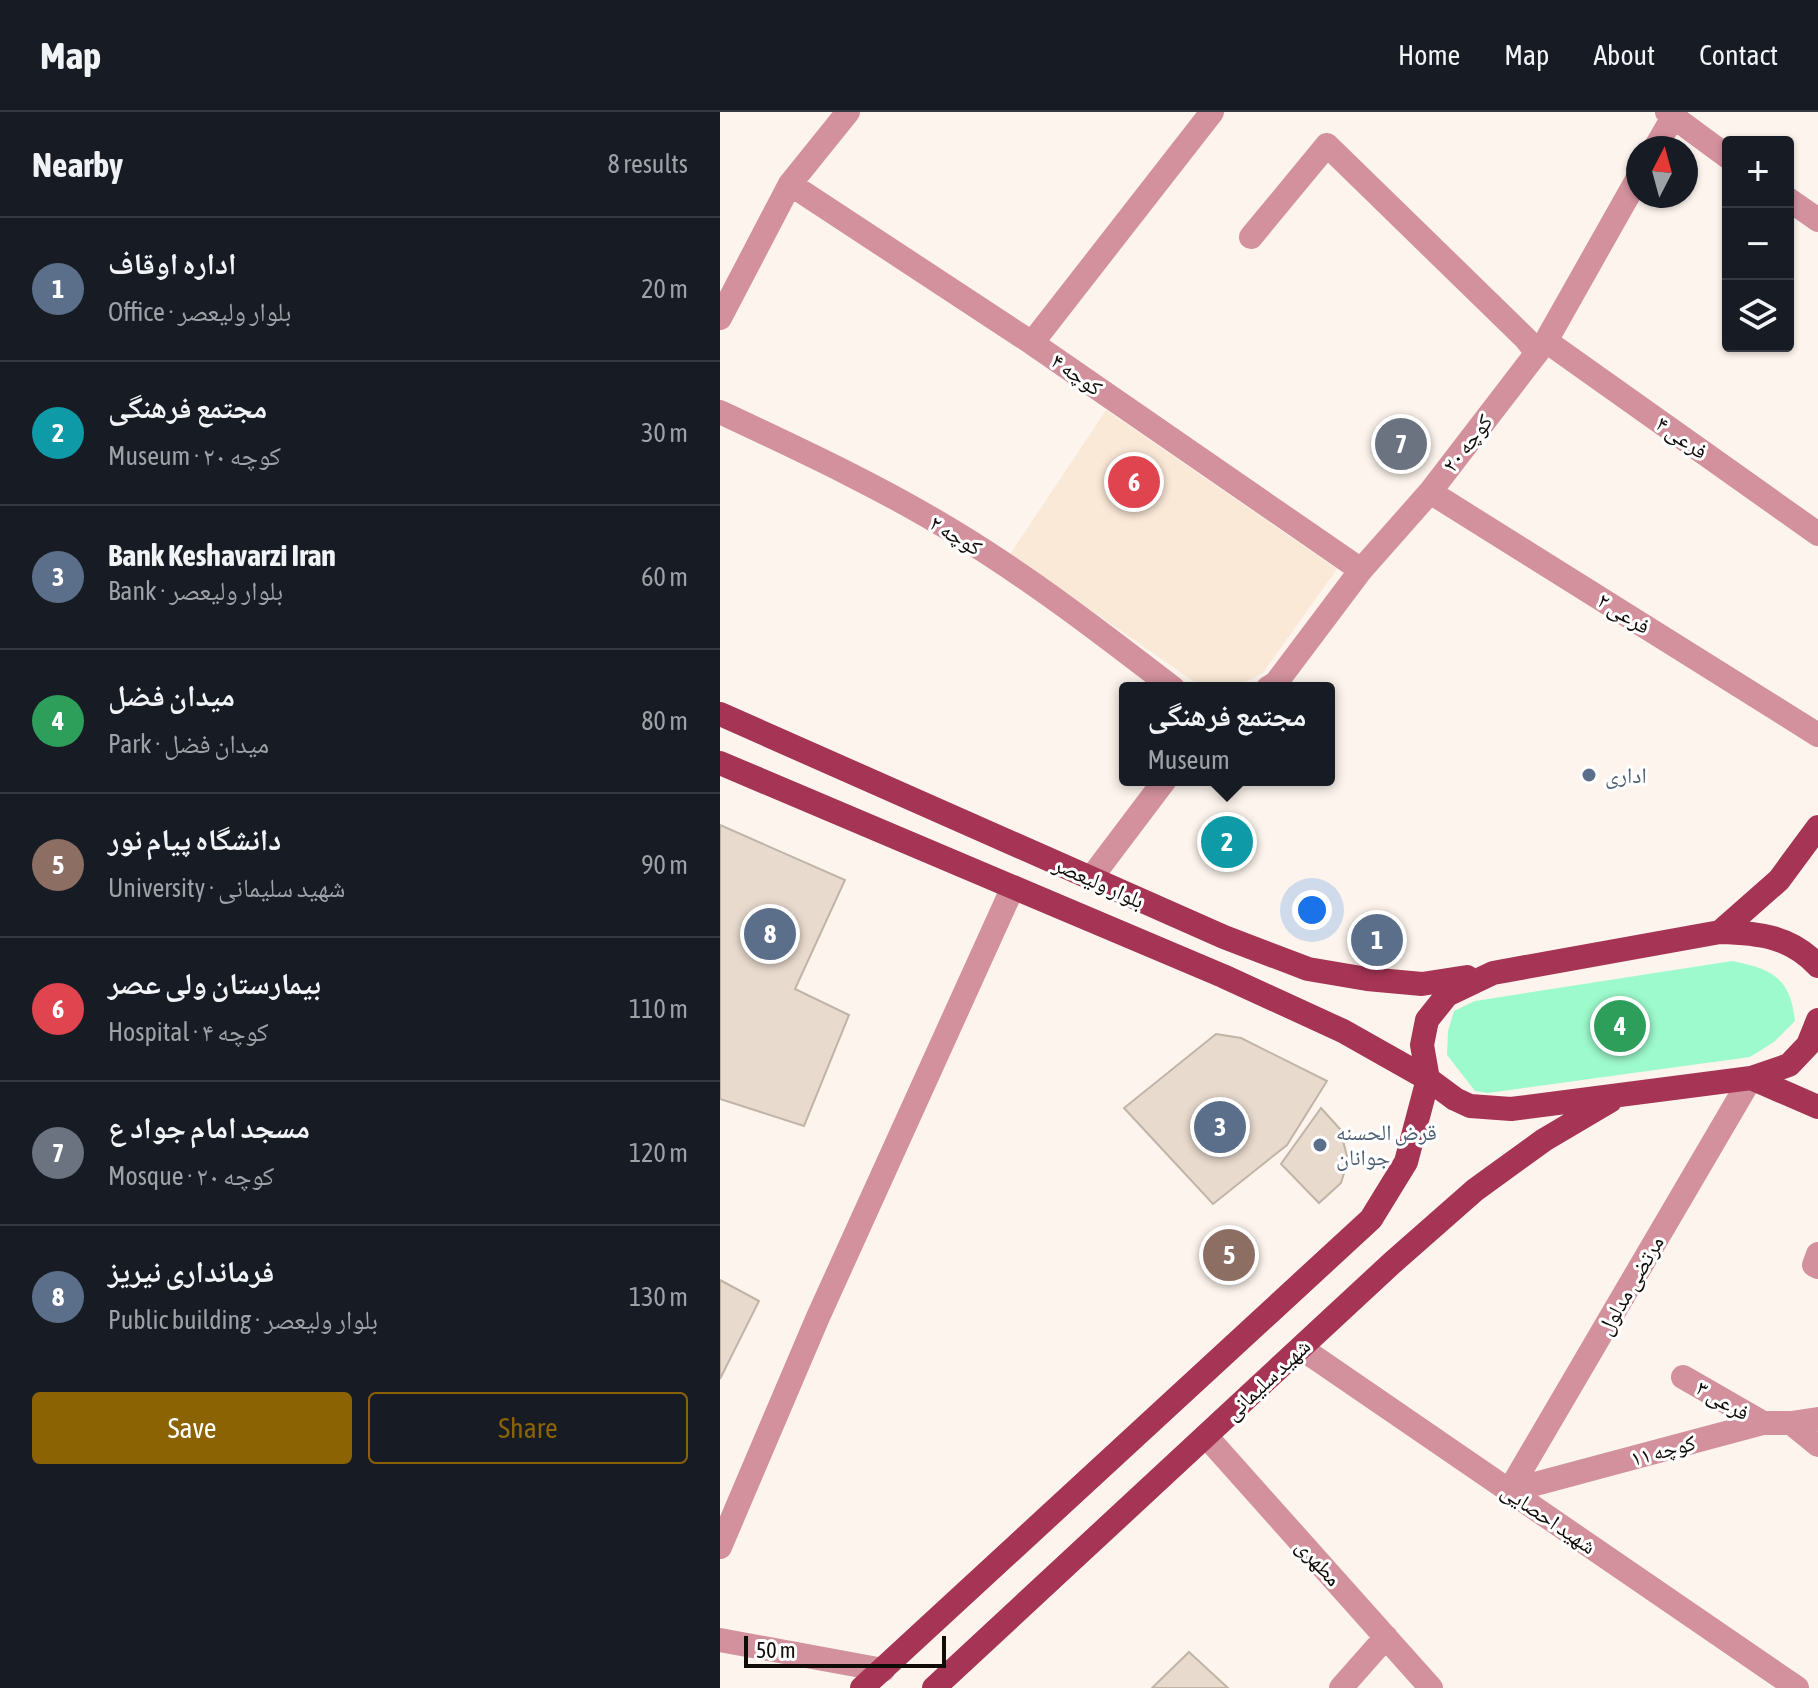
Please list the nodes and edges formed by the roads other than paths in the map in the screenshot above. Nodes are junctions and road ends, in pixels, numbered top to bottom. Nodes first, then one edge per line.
1 (848, 112) edge
2 (1212, 112) edge
3 (1672, 114) edge
4 (1661, 136) edge
5 (1722, 152) edge
6 (790, 184) junction
7 (1626, 199) edge
8 (1794, 203) edge
9 (1818, 220) edge
10 (1251, 237) dead end
11 (720, 318) edge
12 (1032, 343) junction
13 (1541, 347) junction
14 (720, 412) edge
15 (1430, 492) junction
16 (1818, 534) edge
17 (1361, 570) junction
18 (1165, 682) edge
19 (1277, 682) edge
20 (720, 714) edge
21 (1818, 735) edge
22 (720, 763) edge
23 (1160, 786) edge
24 (1818, 827) edge
25 (1091, 878) junction
26 (1013, 887) junction
27 (1720, 932) junction
28 (1818, 966) edge
29 (1493, 973) junction
30 (1818, 1020) edge
31 (1751, 1078) junction
32 (1428, 1079) junction
33 (1620, 1095) junction
34 (1818, 1107) edge
35 (1818, 1254) edge
36 (1818, 1267) edge
37 (1301, 1348) junction
38 (1683, 1377) dead end
39 (1818, 1419) edge
40 (1763, 1423) junction
41 (1791, 1423) junction
42 (1206, 1436) junction
43 (1818, 1445) edge
44 (1509, 1491) junction
45 (720, 1547) edge
46 (1386, 1637) junction
47 (720, 1640) edge
48 (891, 1679) edge
49 (862, 1688) edge
50 (934, 1688) edge
51 (1341, 1688) edge
52 (1431, 1688) edge
53 (1797, 1688) edge

1 - 6 street
2 - 12 street
3 - 4 street
3 - 5 street
6 - 11 street
6 - 12 street, کوچه ۴
7 - 13 street, کوچه ۲۰
8 - 9 street
10 - 13 street, فرعی ۴
12 - 17 street, کوچه ۴
13 - 15 street, کوچه ۲۰
13 - 16 street, فرعی ۴
14 - 18 street, کوچه ۲
15 - 17 street, کوچه ۲۰
15 - 21 street, فرعی ۲
17 - 19 street, کوچه ۲۰
20 - 25 main road, بلوار ولیعصر
22 - 26 main road, بلوار ولیعصر
23 - 25 street
24 - 27 main road
25 - 29 main road, بلوار ولیعصر
26 - 32 main road, بلوار ولیعصر
26 - 45 street
27 - 28 main road
27 - 29 main road
29 - 32 main road
30 - 31 main road, بلوار ولیعصر
31 - 33 main road, بلوار ولیعصر
31 - 34 main road
31 - 44 street, مرتضی مدلول
32 - 33 main road, بلوار ولیعصر
32 - 48 main road, شهید سلیمانی
33 - 37 main road, شهید سلیمانی
35 - 36 street
37 - 42 main road, شهید سلیمانی
37 - 44 street, شهید احصایی
38 - 40 street, فرعی ۳
39 - 41 street, کوچه ۱۱
40 - 41 street, کوچه ۱۱
40 - 44 street, کوچه ۱۱
41 - 43 street
42 - 46 street, مطهری
42 - 50 main road, شهید سلیمانی
44 - 53 street, شهید احصایی
46 - 51 street
46 - 52 street, مطهری
47 - 48 street
48 - 49 main road, شهید سلیمانی

